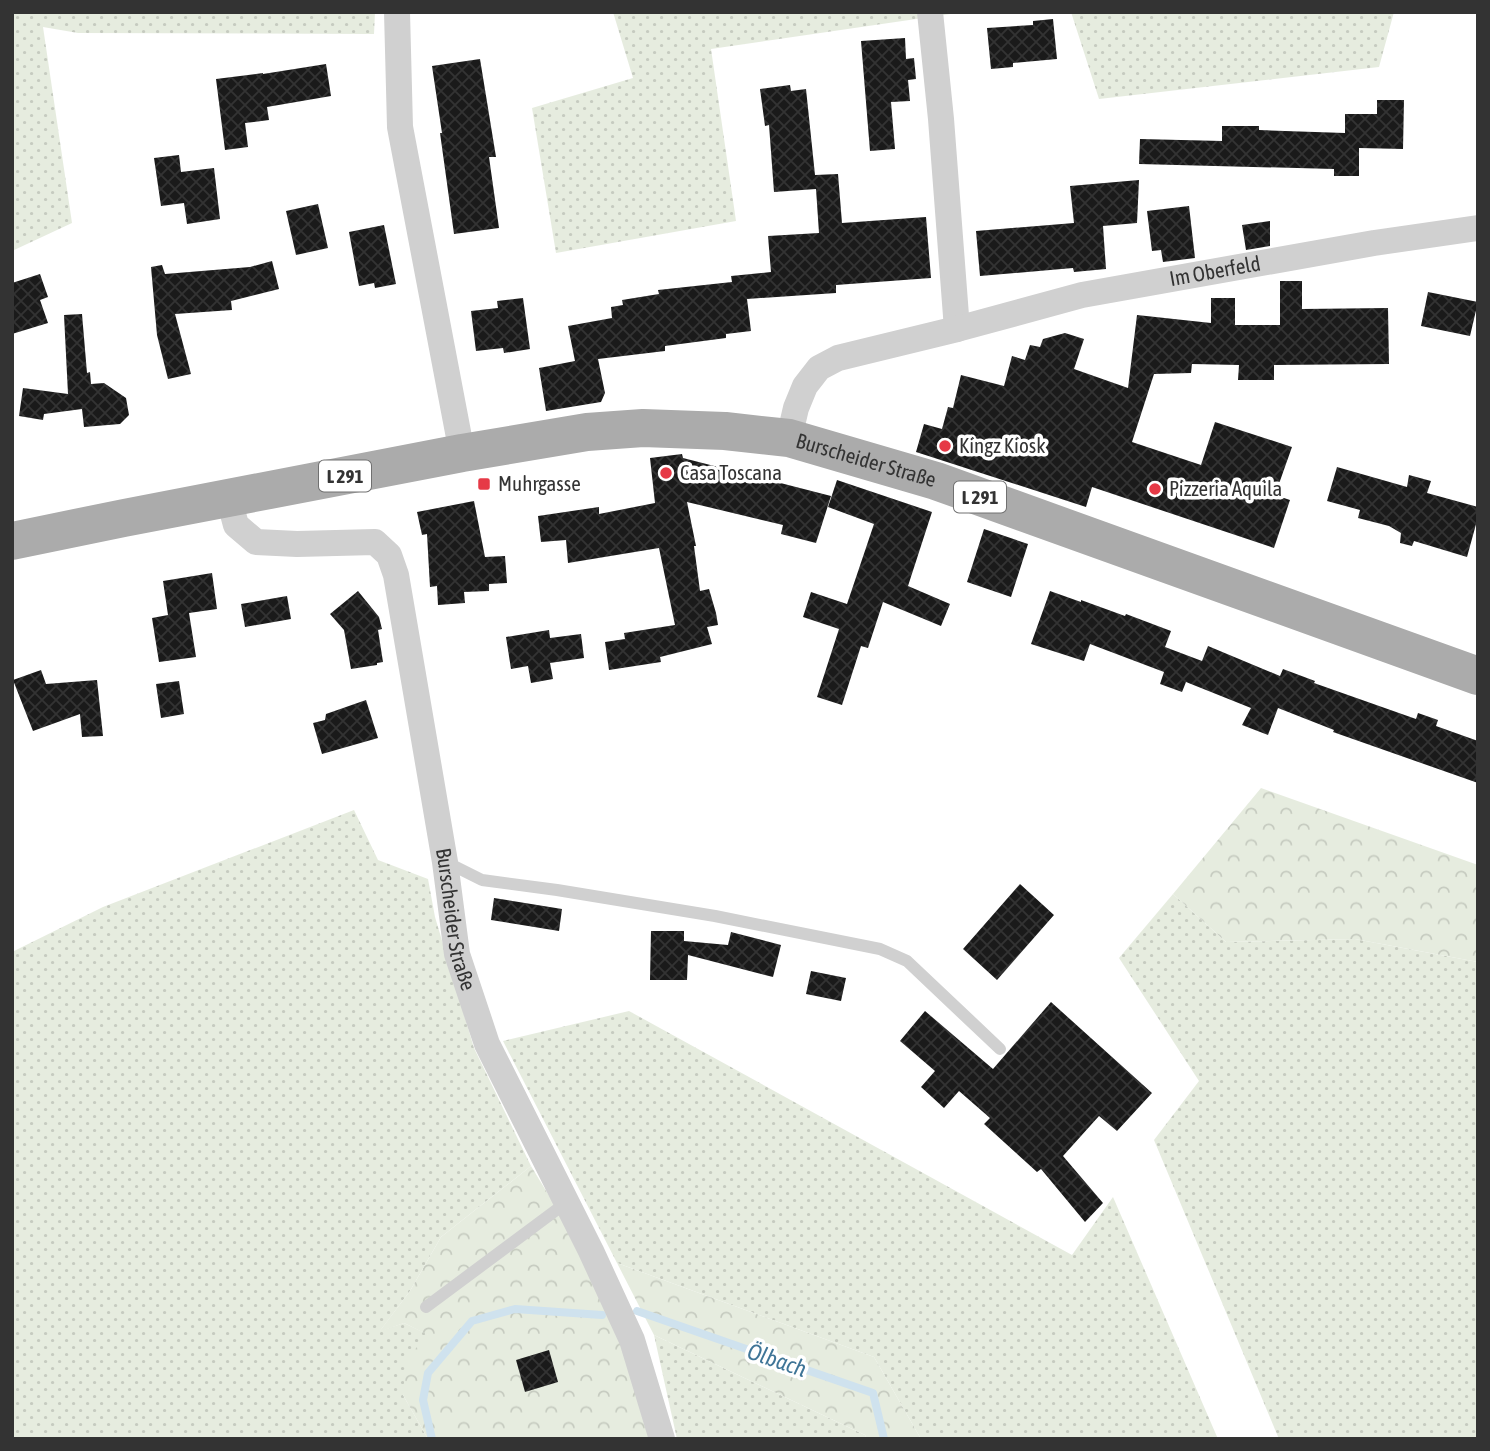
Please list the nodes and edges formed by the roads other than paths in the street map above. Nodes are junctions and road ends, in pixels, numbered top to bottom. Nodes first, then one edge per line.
1 (397, 12) edge
2 (930, 12) edge
3 (1478, 229) edge
4 (957, 329) junction
5 (789, 438) junction
6 (462, 453) junction
7 (229, 499) junction
8 (12, 541) edge
9 (1478, 676) edge
10 (445, 862) junction
11 (1000, 1049) dead end
12 (567, 1202) junction
13 (426, 1307) dead end
14 (662, 1439) edge

1 - 6 street
2 - 4 street
3 - 4 street, Im Oberfeld
4 - 5 street, Im Oberfeld
5 - 6 main road, Burscheider Straße / L 291
5 - 9 main road, Burscheider Straße / L 291
6 - 7 main road, Burscheider Straße / L 291
7 - 8 main road, Burscheider Straße / L 291
7 - 10 street, Burscheider Straße
10 - 11 lane
10 - 12 street, Burscheider Straße
12 - 13 lane
12 - 14 street, Burscheider Straße

